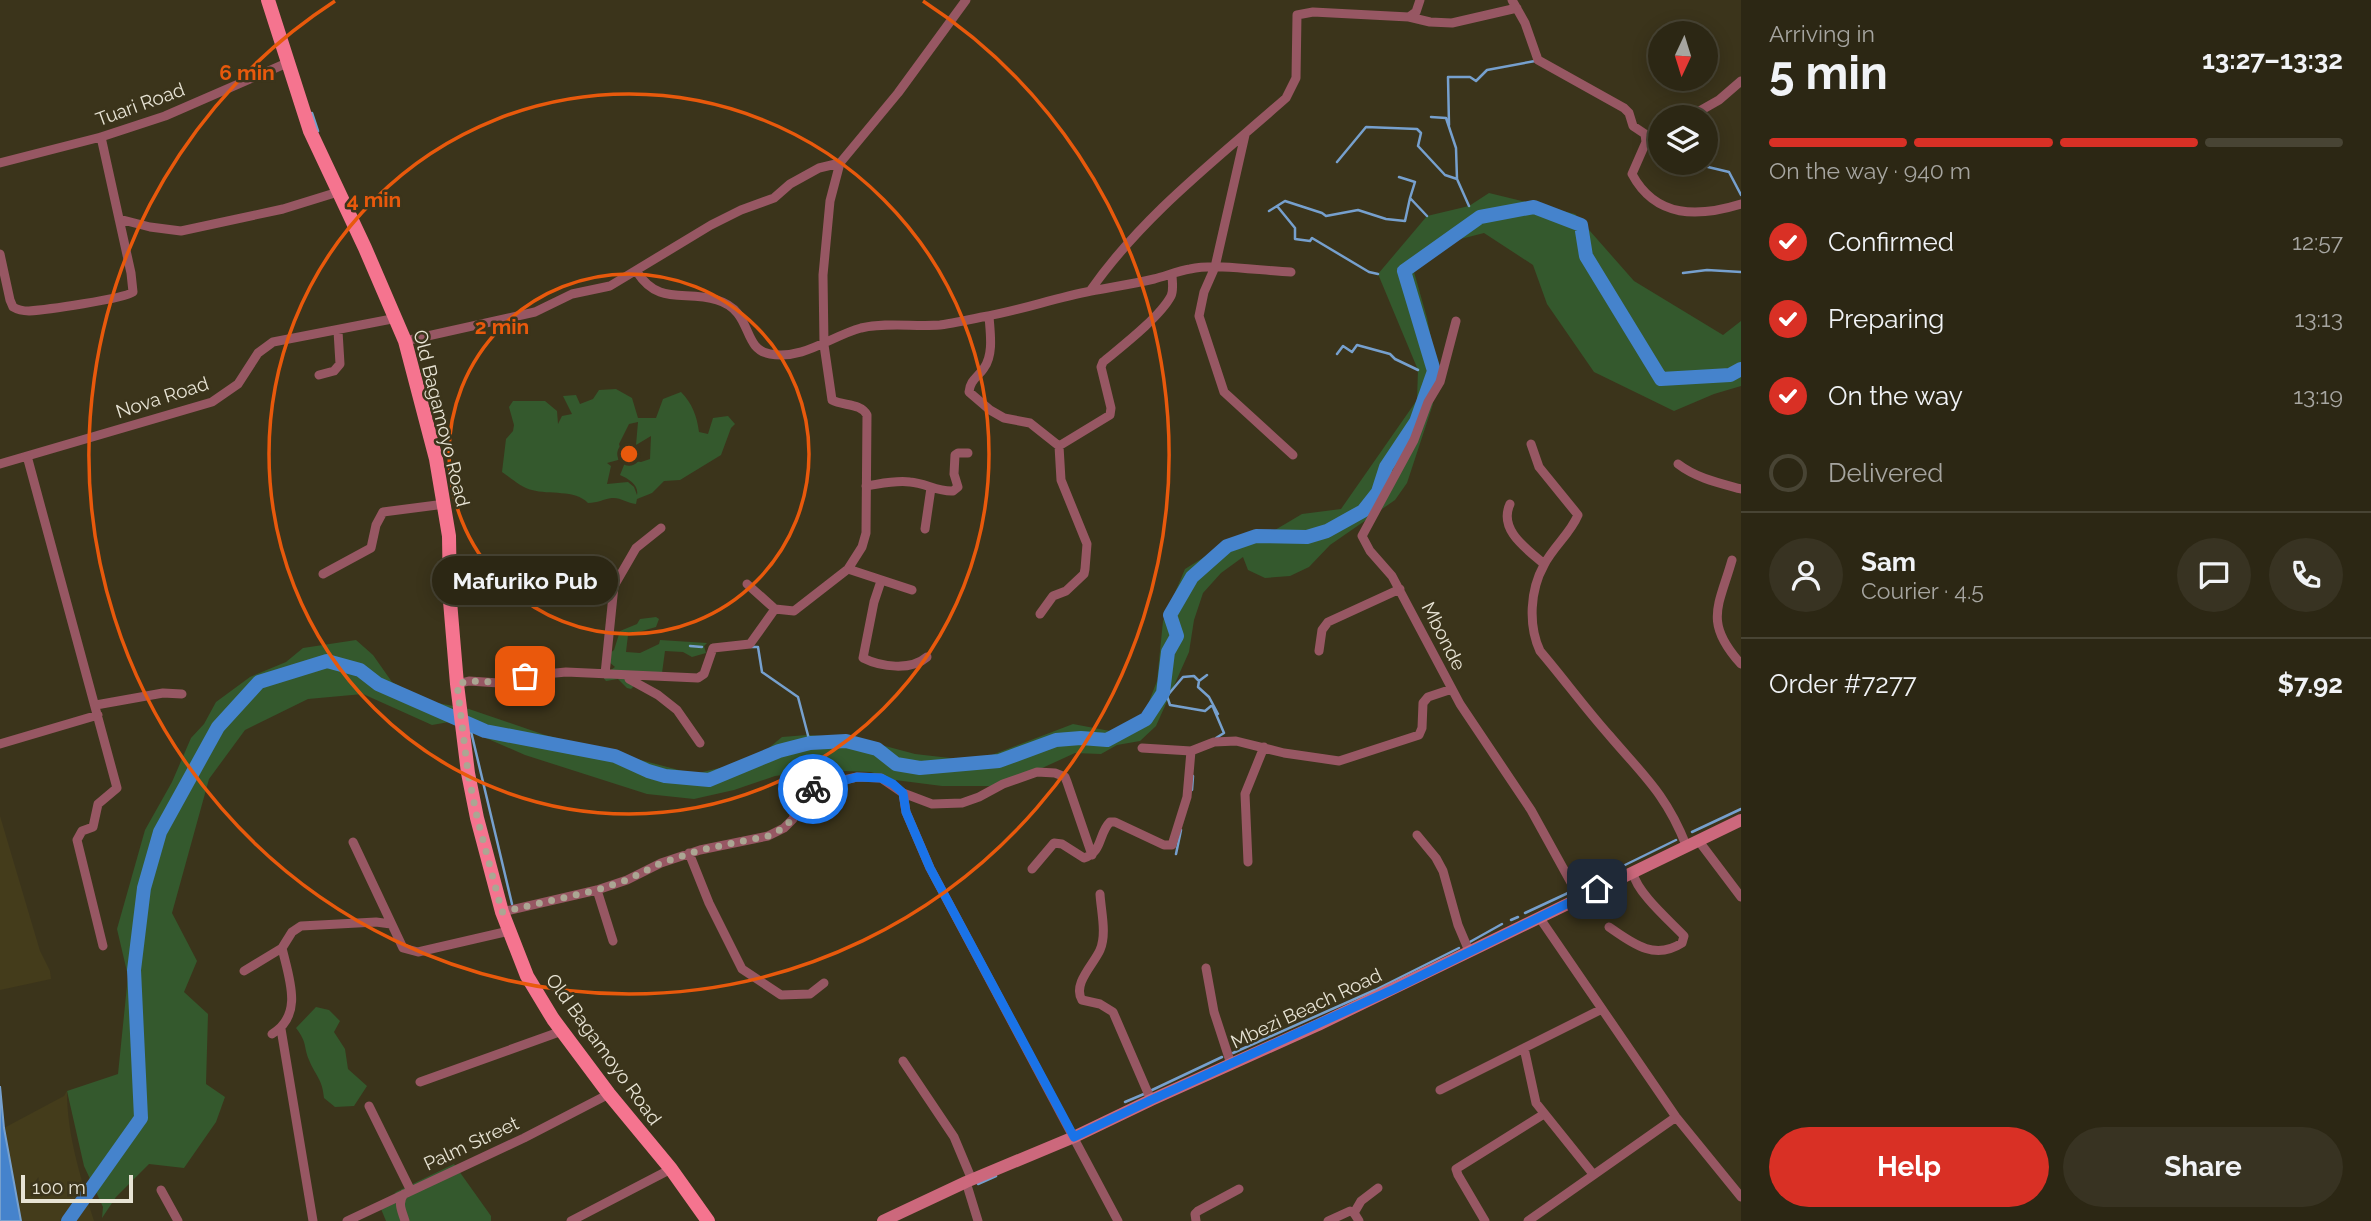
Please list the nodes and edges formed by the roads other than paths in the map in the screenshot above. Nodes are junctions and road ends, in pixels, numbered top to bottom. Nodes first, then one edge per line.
1 (268, 0) edge
2 (967, 0) edge
3 (1420, 0) edge
4 (1514, 4) edge
5 (1409, 17) junction
6 (287, 63) junction
7 (1741, 80) edge
8 (1710, 105) edge
9 (1245, 135) junction
10 (101, 137) junction
11 (1647, 138) joint
12 (0, 163) edge
13 (839, 163) junction
14 (338, 192) junction
15 (1741, 204) edge
16 (119, 219) junction
17 (0, 254) edge
18 (1215, 267) junction
19 (637, 272) junction
20 (1291, 272) dead end
21 (1172, 274) junction
22 (1090, 291) junction
23 (989, 316) junction
24 (397, 318) junction
25 (1457, 321) dead end
26 (338, 331) junction
27 (405, 341) junction
28 (824, 345) junction
29 (319, 375) dead end
30 (1531, 444) dead end
31 (1059, 446) junction
32 (968, 453) dead end
33 (1293, 455) dead end
34 (27, 456) junction
35 (0, 464) edge
36 (1678, 464) dead end
37 (866, 486) junction
38 (932, 488) junction
39 (1741, 489) edge
40 (1510, 504) dead end
41 (445, 505) junction
42 (661, 528) dead end
43 (925, 529) dead end
44 (1732, 560) dead end
45 (1544, 564) junction
46 (848, 569) junction
47 (323, 574) dead end
48 (881, 581) junction
49 (747, 584) dead end
50 (1400, 589) junction
51 (912, 590) dead end
52 (775, 609) junction
53 (1040, 614) dead end
54 (1319, 651) dead end
55 (927, 657) dead end
56 (1741, 664) edge
57 (605, 674) junction
58 (624, 676) junction
59 (457, 684) junction
60 (1452, 689) junction
61 (182, 694) dead end
62 (96, 705) junction
63 (98, 715) junction
64 (700, 743) dead end
65 (0, 744) edge
66 (1264, 747) junction
67 (1142, 748) dead end
68 (1191, 751) junction
69 (903, 793) junction
70 (1741, 820) edge
71 (1417, 835) dead end
72 (353, 842) dead end
73 (1692, 843) junction
74 (689, 853) junction
75 (1092, 855) junction
76 (1248, 862) dead end
77 (1032, 869) dead end
78 (1633, 873) junction
79 (597, 890) junction
80 (1100, 894) dead end
81 (1579, 897) junction
82 (1741, 897) edge
83 (502, 912) junction
84 (1539, 917) junction
85 (391, 925) junction
86 (1609, 927) dead end
87 (509, 931) junction
88 (613, 941) dead end
89 (103, 946) dead end
90 (282, 948) junction
91 (1469, 951) junction
92 (1206, 968) dead end
93 (244, 971) dead end
94 (824, 983) dead end
95 (1602, 1009) junction
96 (281, 1029) junction
97 (562, 1031) junction
98 (272, 1034) dead end
99 (1524, 1048) junction
100 (903, 1061) dead end
101 (1231, 1064) junction
102 (419, 1082) dead end
103 (1440, 1090) dead end
104 (609, 1094) junction
105 (1151, 1100) junction
106 (369, 1106) dead end
107 (1544, 1114) junction
108 (1676, 1117) junction
109 (1074, 1137) junction
110 (671, 1169) junction
111 (1593, 1174) junction
112 (969, 1181) junction
113 (1378, 1188) dead end
114 (1240, 1189) dead end
115 (161, 1190) dead end
116 (408, 1192) junction
117 (1741, 1197) edge
118 (1357, 1217) edge
119 (178, 1221) edge
120 (313, 1221) edge
121 (347, 1221) edge
122 (405, 1221) edge
123 (571, 1221) edge
124 (708, 1221) edge
125 (883, 1221) edge
126 (978, 1221) edge
127 (1118, 1221) edge
128 (1196, 1221) edge
129 (1328, 1221) edge
130 (1485, 1221) edge
131 (1528, 1221) edge

1 - 6 main road, Old Bagamoyo Road
2 - 13 street
3 - 5 street
4 - 5 street
4 - 11 street
5 - 9 street
6 - 10 street, Tuari Road
6 - 14 main road, Old Bagamoyo Road
7 - 8 street
9 - 18 street
9 - 22 street
10 - 12 street, Tuari Road
10 - 16 street
11 - 15 street
13 - 19 street
13 - 28 street
14 - 16 street
14 - 24 main road, Old Bagamoyo Road
16 - 17 street
18 - 20 street
18 - 21 street
18 - 33 street
19 - 27 street
19 - 28 street
21 - 22 street
21 - 31 street
22 - 23 street
23 - 28 street
23 - 31 street
24 - 26 street, Nova Road
24 - 27 main road, Old Bagamoyo Road
25 - 50 street, Mbonde
26 - 29 street
26 - 34 street, Nova Road
27 - 41 main road, Old Bagamoyo Road
28 - 37 street
30 - 45 street
31 - 53 street
32 - 38 street
34 - 35 street, Nova Road
34 - 62 street
36 - 39 street
37 - 38 street
37 - 46 street
38 - 43 street
40 - 45 street
41 - 47 street
41 - 59 main road, Old Bagamoyo Road
42 - 57 street
44 - 56 street
45 - 73 street
46 - 48 street
46 - 52 street
48 - 51 street
48 - 55 street
49 - 52 street
50 - 54 street
50 - 60 street, Mbonde
52 - 58 street
57 - 58 street
57 - 59 street
58 - 64 street
59 - 83 main road, Old Bagamoyo Road
60 - 66 street
60 - 81 street, Mbonde
61 - 62 street
62 - 63 street
63 - 65 street
63 - 89 street
66 - 68 street
66 - 76 street
67 - 68 street
68 - 75 street
69 - 74 street
69 - 75 street
69 - 109 street
70 - 73 main road, Mbezi Beach Road
71 - 91 street
72 - 85 street
73 - 78 main road, Mbezi Beach Road
73 - 82 street
74 - 79 street
74 - 94 street
75 - 77 street
78 - 81 main road, Mbezi Beach Road
78 - 86 street
79 - 83 street
79 - 88 street
80 - 105 street
81 - 84 main road, Mbezi Beach Road
83 - 87 main road, Old Bagamoyo Road
84 - 91 main road, Mbezi Beach Road
84 - 95 street
85 - 87 street
85 - 90 street
87 - 97 main road, Old Bagamoyo Road
90 - 93 street
90 - 96 street
91 - 101 main road, Mbezi Beach Road
92 - 101 street
95 - 99 street
95 - 108 street
96 - 98 street
96 - 120 street
97 - 102 street
97 - 104 main road, Old Bagamoyo Road
99 - 103 street
99 - 107 street
100 - 112 street
101 - 105 main road, Mbezi Beach Road
104 - 110 main road, Old Bagamoyo Road
104 - 116 street, Palm Street
105 - 109 main road, Mbezi Beach Road
106 - 116 street
107 - 111 street
107 - 130 street
108 - 111 street
108 - 117 street
109 - 112 main road, Mbezi Beach Road
109 - 127 street
110 - 123 street
110 - 124 main road, Old Bagamoyo Road
111 - 131 street
112 - 125 main road, Mbezi Beach Road
112 - 126 street
113 - 118 street
114 - 128 street
115 - 119 street
116 - 121 street, Palm Street
116 - 122 street
118 - 129 street

